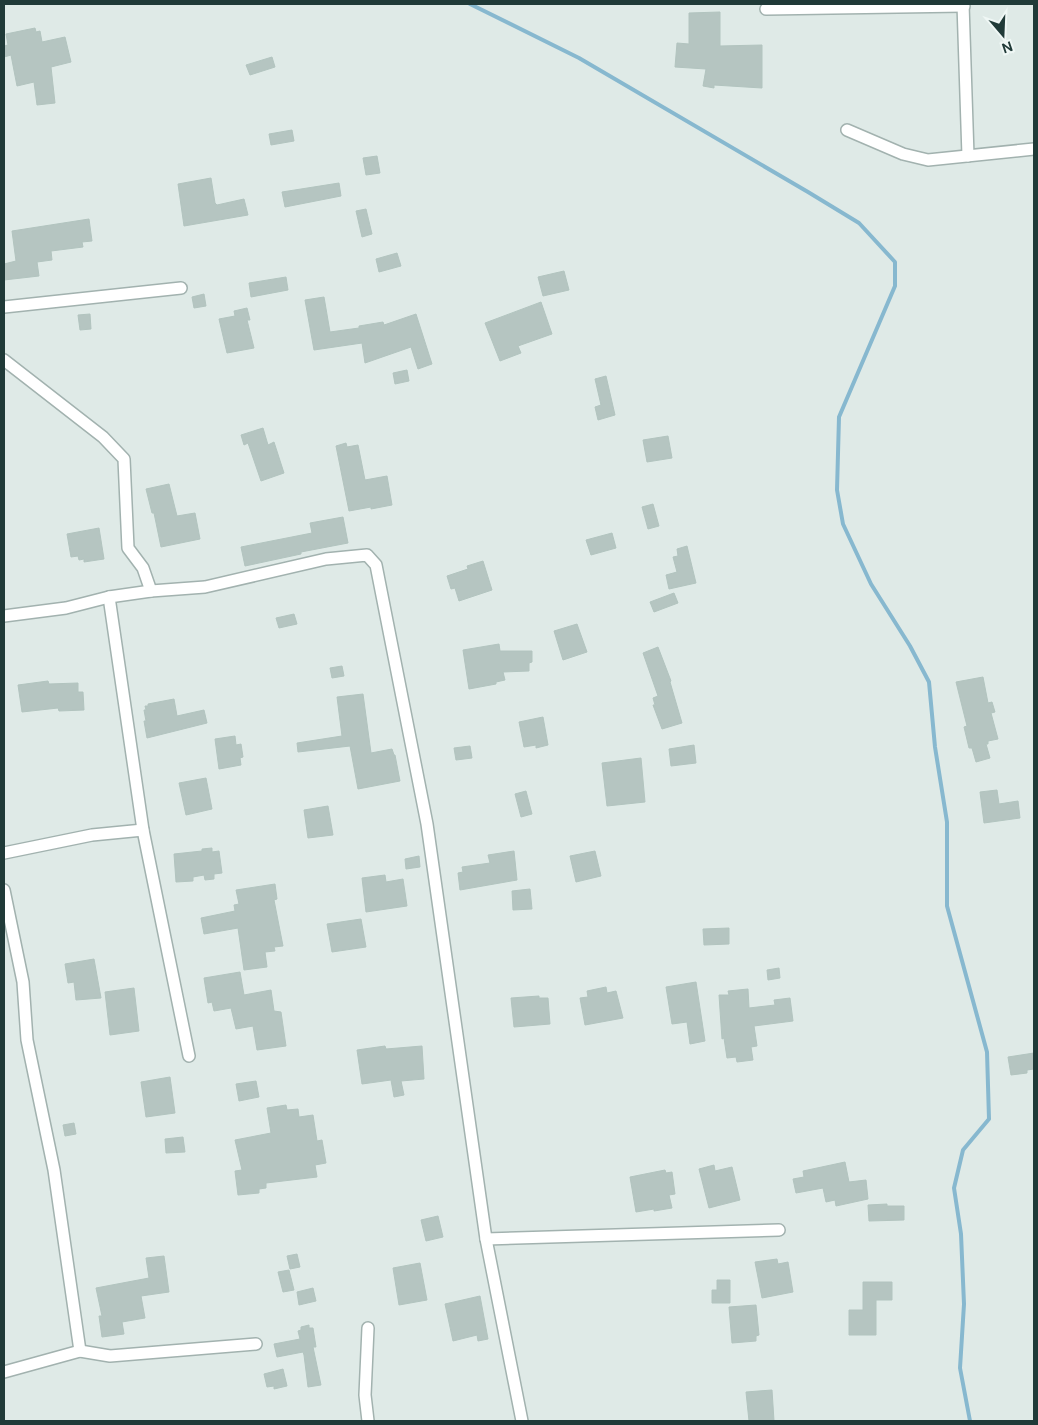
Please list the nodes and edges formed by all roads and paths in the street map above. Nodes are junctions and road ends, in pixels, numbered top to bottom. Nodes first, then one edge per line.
1 (963, 5) edge
2 (766, 8) dead end
3 (847, 130) dead end
4 (1034, 149) edge
5 (968, 156) junction
6 (181, 288) dead end
7 (4, 307) edge
8 (4, 360) edge
9 (150, 592) junction
10 (109, 597) junction
11 (4, 616) edge
12 (143, 830) junction
13 (4, 853) edge
14 (4, 890) edge
15 (190, 1056) dead end
16 (779, 1230) dead end
17 (486, 1239) junction
18 (368, 1328) dead end
19 (256, 1344) dead end
20 (80, 1351) junction
21 (4, 1372) edge
22 (368, 1421) edge
23 (522, 1421) edge

1 - 2 street
1 - 5 street
3 - 5 street
4 - 5 street
6 - 7 street
8 - 9 street
9 - 10 street
9 - 17 street
10 - 11 street
10 - 12 street
12 - 13 street
12 - 15 street
14 - 20 street
16 - 17 street
17 - 23 street
18 - 22 street
19 - 20 street
20 - 21 street

